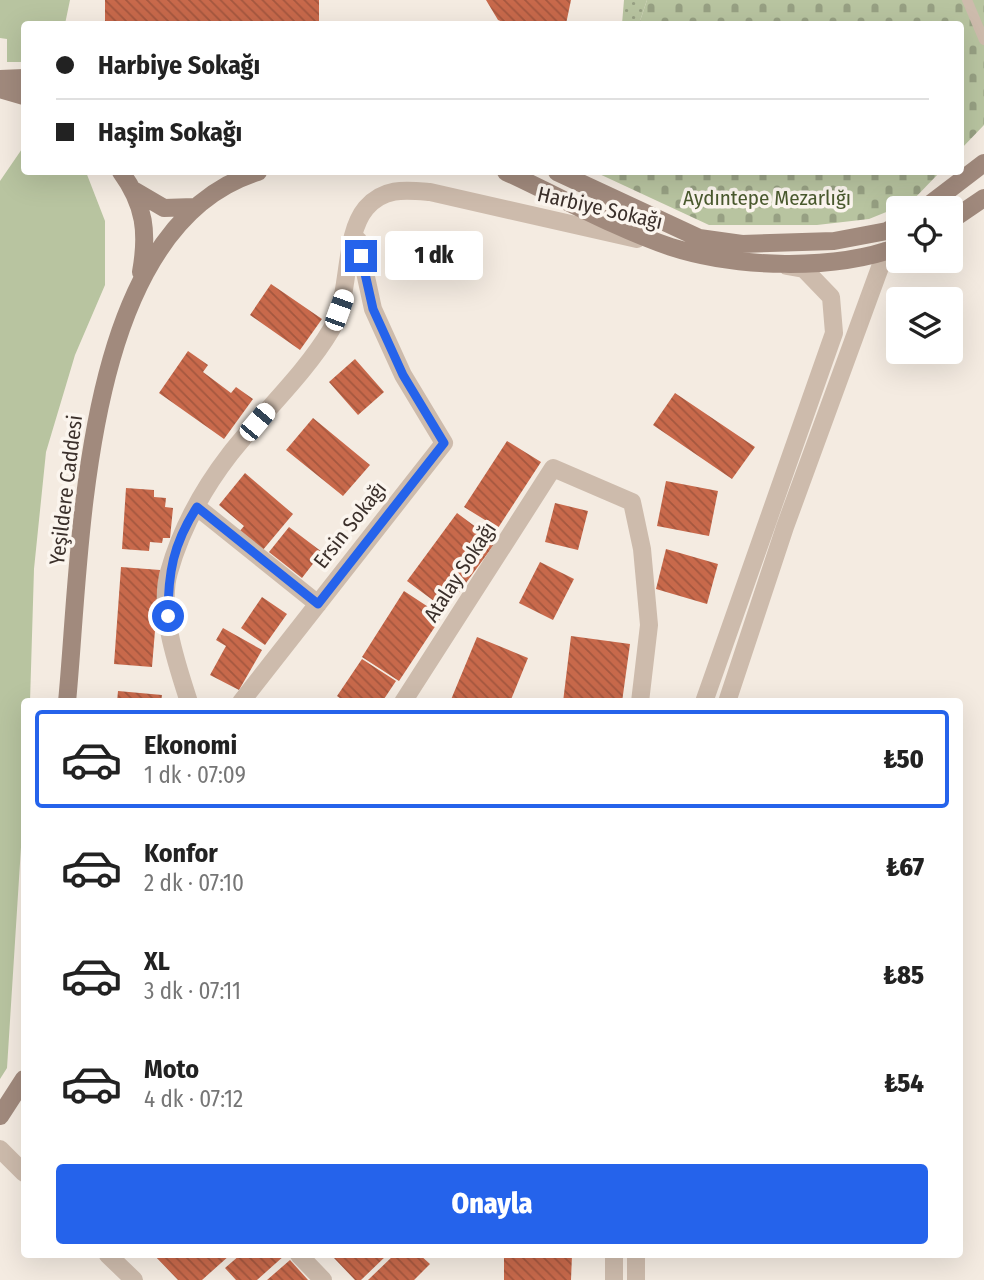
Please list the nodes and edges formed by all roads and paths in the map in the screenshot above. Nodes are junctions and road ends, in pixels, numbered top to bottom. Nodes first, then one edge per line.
1 (967, 0) edge
2 (984, 40) edge
3 (21, 78) edge
4 (0, 79) edge
5 (0, 89) edge
6 (21, 95) edge
7 (984, 163) edge
8 (123, 175) edge
9 (251, 175) edge
10 (513, 175) edge
11 (563, 175) edge
12 (135, 191) junction
13 (941, 196) edge
14 (984, 198) edge
15 (194, 207) junction
16 (963, 212) edge
17 (355, 230) junction
18 (886, 231) edge
19 (672, 247) junction
20 (886, 251) edge
21 (769, 262) junction
22 (886, 265) edge
23 (138, 289) junction
24 (197, 507) junction
25 (318, 604) junction
26 (67, 698) edge
27 (188, 698) edge
28 (244, 698) edge
29 (406, 698) edge
30 (640, 698) edge
31 (705, 698) edge
32 (728, 698) edge
33 (21, 1084) edge
34 (0, 1116) edge
35 (0, 1149) edge
36 (21, 1170) edge
37 (111, 1258) edge
38 (302, 1258) edge
39 (614, 1258) edge
40 (636, 1258) edge
41 (134, 1280) edge
42 (323, 1280) edge
43 (614, 1280) edge
44 (636, 1280) edge

1 - 2 lane
3 - 4 street
5 - 6 street
7 - 13 street
8 - 12 street
9 - 15 street
10 - 19 street, Harbiye Sokağı
11 - 18 street, Harbiye Sokağı
12 - 15 street
12 - 23 street
14 - 16 street
15 - 23 street
17 - 19 street, Harbiye Sokağı
17 - 24 street, Harbiye Sokağı
17 - 25 street, Ersin Sokağı
19 - 21 street, Harbiye Sokağı
20 - 21 street, Harbiye Sokağı
21 - 31 street
22 - 32 street
23 - 26 street, Yeşildere Caddesi
24 - 25 street
24 - 27 street, Harbiye Sokağı
25 - 28 street, Ersin Sokağı
29 - 30 street, Atalay Sokağı
33 - 34 street
35 - 36 street
37 - 41 street
38 - 42 street
39 - 43 street
40 - 44 street

